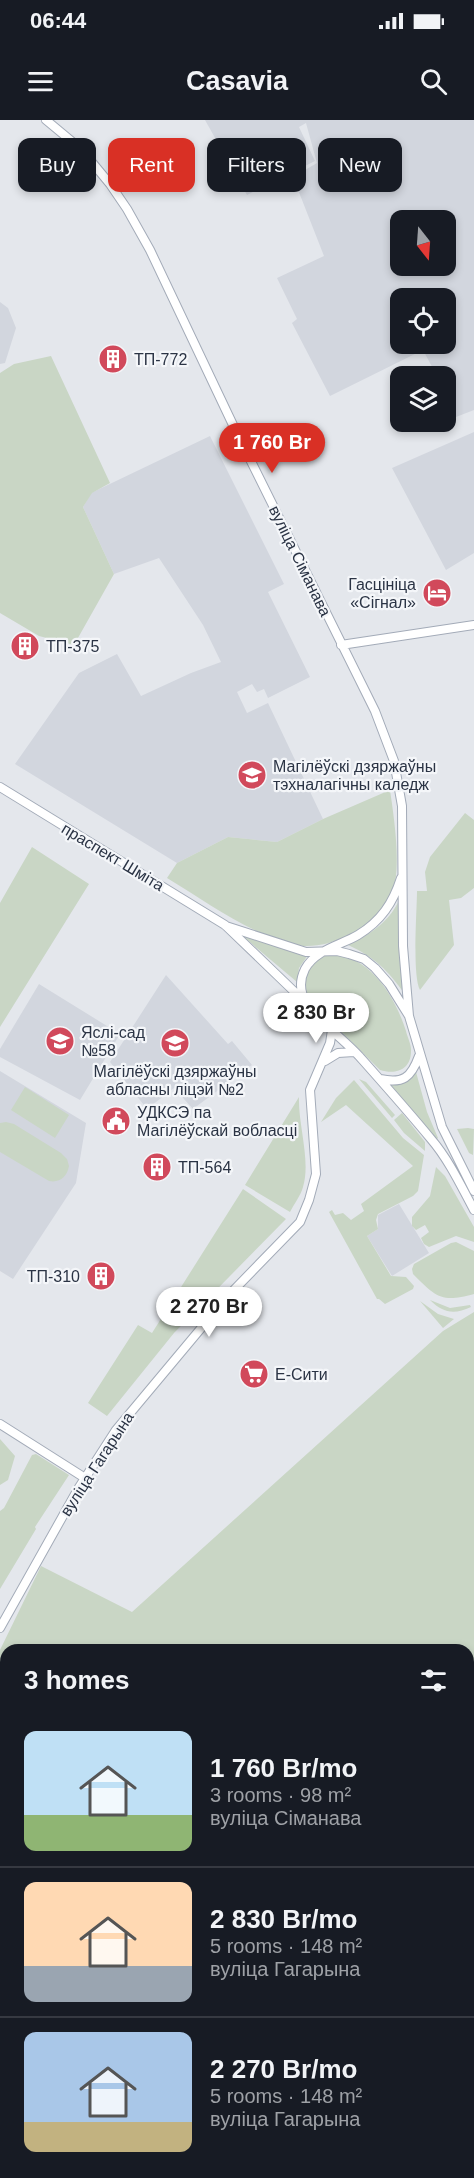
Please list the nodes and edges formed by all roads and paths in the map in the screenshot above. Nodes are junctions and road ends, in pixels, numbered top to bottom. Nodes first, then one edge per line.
1 (46, 120) edge
2 (474, 625) edge
3 (341, 645) junction
4 (0, 787) edge
5 (404, 872) junction
6 (226, 926) junction
7 (325, 951) junction
8 (308, 1006) junction
9 (409, 1016) junction
10 (332, 1030) junction
11 (354, 1052) junction
12 (419, 1056) junction
13 (320, 1065) junction
14 (380, 1079) junction
15 (474, 1191) edge
16 (474, 1210) edge
17 (0, 1424) edge
18 (85, 1478) junction
19 (0, 1628) edge

1 - 3 main road, вуліца Сіманава
2 - 3 main road
3 - 5 main road, вуліца Сіманава
4 - 6 main road, праспект Шміта
5 - 7 main road, вуліца Сіманава
5 - 9 main road, вуліца Сіманава
6 - 7 main road, праспект Шміта
6 - 8 main road, праспект Шміта
7 - 8 main road, вуліца Сіманава
7 - 9 main road, праспект Шміта
8 - 10 main road, праспект Шміта
9 - 12 main road
10 - 11 main road, праспект Шміта
10 - 13 main road, вуліца Гагарына
11 - 13 main road
11 - 14 main road, праспект Шміта
12 - 14 main road
12 - 15 main road
13 - 18 main road, вуліца Гагарына
14 - 16 main road
17 - 18 main road
18 - 19 main road, вуліца Гагарына

